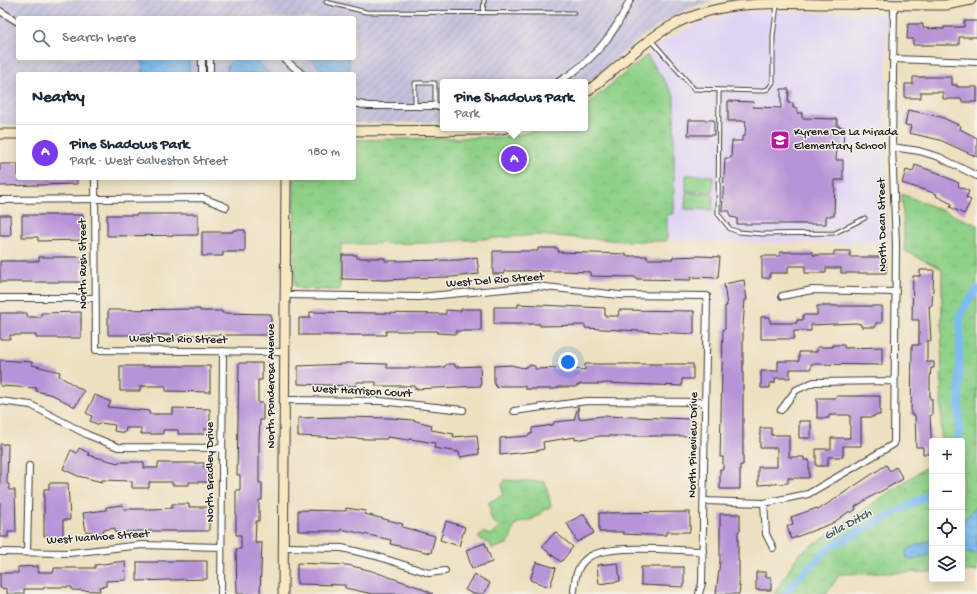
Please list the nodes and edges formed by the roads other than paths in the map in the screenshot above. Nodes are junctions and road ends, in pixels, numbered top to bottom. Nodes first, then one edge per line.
1 (484, 0) edge
2 (630, 0) edge
3 (971, 0) edge
4 (326, 2) dead end
5 (777, 3) junction
6 (894, 5) junction
7 (0, 11) edge
8 (483, 13) junction
9 (574, 14) dead end
10 (16, 21) edge
11 (650, 40) junction
12 (893, 59) junction
13 (202, 60) edge
14 (210, 60) edge
15 (285, 60) edge
16 (977, 62) edge
17 (202, 72) edge
18 (210, 72) edge
19 (300, 72) edge
20 (563, 79) edge
21 (719, 90) junction
22 (588, 91) edge
23 (356, 104) edge
24 (415, 106) junction
25 (436, 106) junction
26 (440, 106) edge
27 (356, 130) edge
28 (440, 130) edge
29 (0, 134) edge
30 (16, 134) edge
31 (892, 147) junction
32 (977, 176) edge
33 (95, 180) edge
34 (286, 180) edge
35 (95, 198) junction
36 (0, 200) edge
37 (226, 206) dead end
38 (865, 218) dead end
39 (896, 292) junction
40 (285, 295) junction
41 (707, 296) joint
42 (782, 296) dead end
43 (0, 298) edge
44 (95, 298) junction
45 (96, 350) joint
46 (223, 351) junction
47 (284, 352) junction
48 (894, 381) junction
49 (284, 400) junction
50 (0, 401) edge
51 (706, 402) junction
52 (463, 410) dead end
53 (781, 410) dead end
54 (514, 411) dead end
55 (222, 448) junction
56 (29, 466) dead end
57 (704, 501) junction
58 (764, 503) junction
59 (221, 547) junction
60 (284, 547) junction
61 (773, 548) dead end
62 (703, 551) junction
63 (0, 552) edge
64 (27, 553) junction
65 (446, 571) dead end
66 (574, 591) dead end
67 (221, 594) edge
68 (283, 594) edge
69 (699, 594) edge

1 - 8 lane
2 - 20 street
3 - 6 street
4 - 8 lane
5 - 6 street
5 - 11 street
5 - 21 lane
6 - 12 street, North Dean Street
7 - 10 street
8 - 9 lane
11 - 21 lane
11 - 22 street
12 - 16 street
12 - 31 street, North Dean Street
13 - 17 street
14 - 18 street
15 - 19 street
21 - 38 lane
23 - 24 street
24 - 25 street
24 - 25 lane
25 - 26 street
27 - 28 street
29 - 30 street
31 - 32 street
31 - 39 street, North Dean Street
33 - 35 street, North Rush Street
34 - 40 street, North Ponderosa Avenue
35 - 36 street
35 - 37 street
35 - 44 street, North Rush Street
39 - 42 street
39 - 48 street, North Dean Street
40 - 41 street, West Del Rio Street
40 - 47 street, North Ponderosa Avenue
41 - 51 street, North Pineview Drive
43 - 44 street
44 - 45 street, North Rush Street
45 - 46 street, West Del Rio Street
46 - 47 street, West Del Rio Street
46 - 55 street, North Bradley Drive
47 - 49 street, North Ponderosa Avenue
48 - 53 street
48 - 58 street, North Dean Street
49 - 52 street, West Harrison Court
49 - 60 street, North Ponderosa Avenue
50 - 55 street
51 - 54 street
51 - 57 street, North Pineview Drive
55 - 59 street, North Bradley Drive
56 - 64 street
57 - 58 street
57 - 62 street, North Pineview Drive
58 - 61 street
59 - 64 street, West Ivanhoe Street
59 - 67 street, North Bradley Drive
60 - 65 street
60 - 68 street, North Ponderosa Avenue
62 - 66 street
62 - 69 street, North Pineview Drive
63 - 64 street, West Ivanhoe Street

